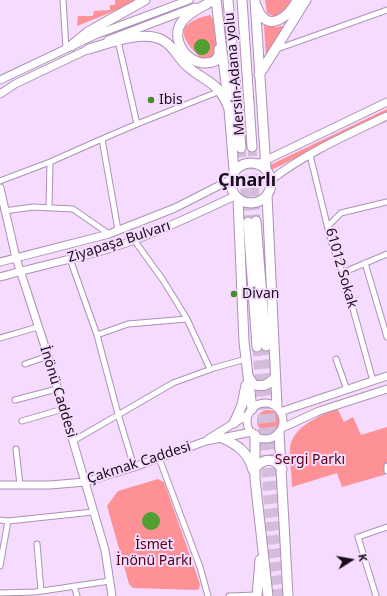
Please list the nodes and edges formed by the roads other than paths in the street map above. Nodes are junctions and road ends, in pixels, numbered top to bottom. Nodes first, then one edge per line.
1 (63, 0) edge
2 (145, 0) edge
3 (190, 0) edge
4 (214, 0) edge
5 (228, 0) edge
6 (242, 0) edge
7 (255, 0) edge
8 (296, 0) edge
9 (306, 0) edge
10 (387, 10) edge
11 (119, 37) junction
12 (220, 38) junction
13 (68, 47) junction
14 (89, 48) joint
15 (274, 50) junction
16 (259, 76) junction
17 (0, 80) edge
18 (220, 91) junction
19 (0, 94) edge
20 (387, 102) edge
21 (229, 109) junction
22 (387, 116) edge
23 (137, 124) junction
24 (102, 139) junction
25 (252, 147) tunnel mouth
26 (241, 148) tunnel mouth
27 (310, 154) junction
28 (50, 162) junction
29 (263, 165) junction
30 (234, 170) junction
31 (230, 180) junction
32 (271, 180) junction
33 (0, 181) edge
34 (0, 188) edge
35 (267, 195) junction
36 (236, 197) junction
37 (387, 202) edge
38 (49, 207) junction
39 (3, 215) edge
40 (252, 222) tunnel mouth
41 (328, 226) junction
42 (118, 230) junction
43 (109, 234) junction
44 (134, 240) junction
45 (387, 254) edge
46 (16, 258) junction
47 (70, 259) junction
48 (0, 262) edge
49 (365, 264) junction
50 (20, 271) junction
51 (342, 273) junction
52 (0, 277) edge
53 (187, 319) junction
54 (38, 327) junction
55 (96, 335) junction
56 (387, 337) edge
57 (0, 338) edge
58 (261, 347) tunnel mouth
59 (48, 356) junction
60 (246, 359) junction
61 (336, 359) dead end
62 (25, 364) dead end
63 (212, 368) junction
64 (387, 376) edge
65 (247, 377) junction
66 (275, 377) junction
67 (373, 381) junction
68 (57, 388) junction
69 (387, 389) edge
70 (347, 390) junction
71 (15, 400) dead end
72 (63, 408) junction
73 (279, 410) junction
74 (250, 412) junction
75 (118, 414) junction
76 (22, 421) dead end
77 (234, 423) junction
78 (280, 430) junction
79 (253, 434) junction
80 (222, 438) junction
81 (73, 441) junction
82 (206, 441) junction
83 (16, 449) dead end
84 (159, 458) junction
85 (387, 466) edge
86 (134, 467) junction
87 (255, 468) junction
88 (282, 469) junction
89 (387, 471) edge
90 (255, 479) junction
91 (85, 482) junction
92 (0, 485) edge
93 (20, 485) junction
94 (93, 512) junction
95 (0, 520) edge
96 (8, 521) junction
97 (387, 527) edge
98 (261, 540) junction
99 (37, 544) dead end
100 (0, 566) edge
101 (110, 581) junction
102 (74, 586) junction
103 (41, 591) junction
104 (4, 594) edge
105 (257, 595) edge
106 (77, 596) edge
107 (112, 596) edge
108 (208, 596) edge
109 (229, 596) edge
110 (268, 596) edge
111 (288, 596) edge
112 (376, 596) edge

1 - 13 street
2 - 13 highway
3 - 13 main road
4 - 11 main road
4 - 12 highway
4 - 12 highway
5 - 26 highway, Mersin-Adana yolu
6 - 25 highway, Mersin-Adana yolu
7 - 8 highway
7 - 16 highway
9 - 15 highway
10 - 15 street
11 - 14 highway
11 - 18 highway
11 - 23 street
12 - 21 highway
13 - 17 main road
14 - 19 main road
15 - 16 highway
16 - 29 highway
18 - 21 highway
18 - 23 street
20 - 29 main road
21 - 30 highway
22 - 27 main road
23 - 24 street
24 - 28 street
24 - 42 street
27 - 32 main road
27 - 41 street, 61012 Sokak
28 - 33 street
28 - 38 street
29 - 30 highway
29 - 32 highway
30 - 31 highway
31 - 36 highway
31 - 42 main road, Ziyapaşa Bulvarı
32 - 35 highway
34 - 39 main road, İnönü Caddesi
35 - 36 highway
35 - 66 highway
36 - 44 main road, Ziyapaşa Bulvarı
36 - 60 highway
37 - 41 street
38 - 39 street
38 - 43 street
39 - 46 main road, İnönü Caddesi
40 - 58 highway
41 - 51 street, 61012 Sokak
42 - 43 main road, Ziyapaşa Bulvarı
43 - 46 main road, Ziyapaşa Bulvarı
44 - 47 main road, Ziyapaşa Bulvarı
44 - 53 street
45 - 49 street
46 - 48 main road, Ziyapaşa Bulvarı
46 - 50 main road, İnönü Caddesi
47 - 50 main road, Ziyapaşa Bulvarı
47 - 55 street
49 - 51 street
49 - 56 street
50 - 52 main road, Ziyapaşa Bulvarı
50 - 54 main road, İnönü Caddesi
51 - 67 street, 61012 Sokak
53 - 55 street
53 - 63 street
54 - 57 street
54 - 59 main road, İnönü Caddesi
55 - 75 street
59 - 62 street
59 - 68 main road, İnönü Caddesi
60 - 63 street
60 - 65 highway
61 - 70 street
63 - 75 street
64 - 67 main road
65 - 66 highway
65 - 74 highway
65 - 77 highway
66 - 73 highway
67 - 70 main road
68 - 71 street
68 - 72 main road, İnönü Caddesi
69 - 78 main road
70 - 73 main road
72 - 76 street
72 - 81 main road, İnönü Caddesi
73 - 74 main road
73 - 78 main road
74 - 77 main road
74 - 79 main road
75 - 81 street
75 - 86 street
77 - 82 main road
78 - 79 main road
78 - 88 highway
79 - 80 main road, Çakmak Caddesi
79 - 87 highway
80 - 82 main road, Çakmak Caddesi
80 - 90 highway
81 - 91 main road, İnönü Caddesi
82 - 84 main road, Çakmak Caddesi
83 - 93 street
84 - 86 main road, Çakmak Caddesi
84 - 108 street
85 - 89 street
86 - 91 main road, Çakmak Caddesi
87 - 88 highway
87 - 90 highway
88 - 111 highway
90 - 98 highway
91 - 93 main road, Çakmak Caddesi
91 - 94 main road, İnönü Caddesi
92 - 93 main road, Çakmak Caddesi
94 - 96 street
94 - 101 main road, İnönü Caddesi
95 - 96 street
96 - 100 street
97 - 112 street
98 - 105 highway
98 - 110 highway
99 - 103 street
101 - 102 street
101 - 107 main road, İnönü Caddesi
102 - 103 street
102 - 106 street
103 - 104 street
105 - 109 street

